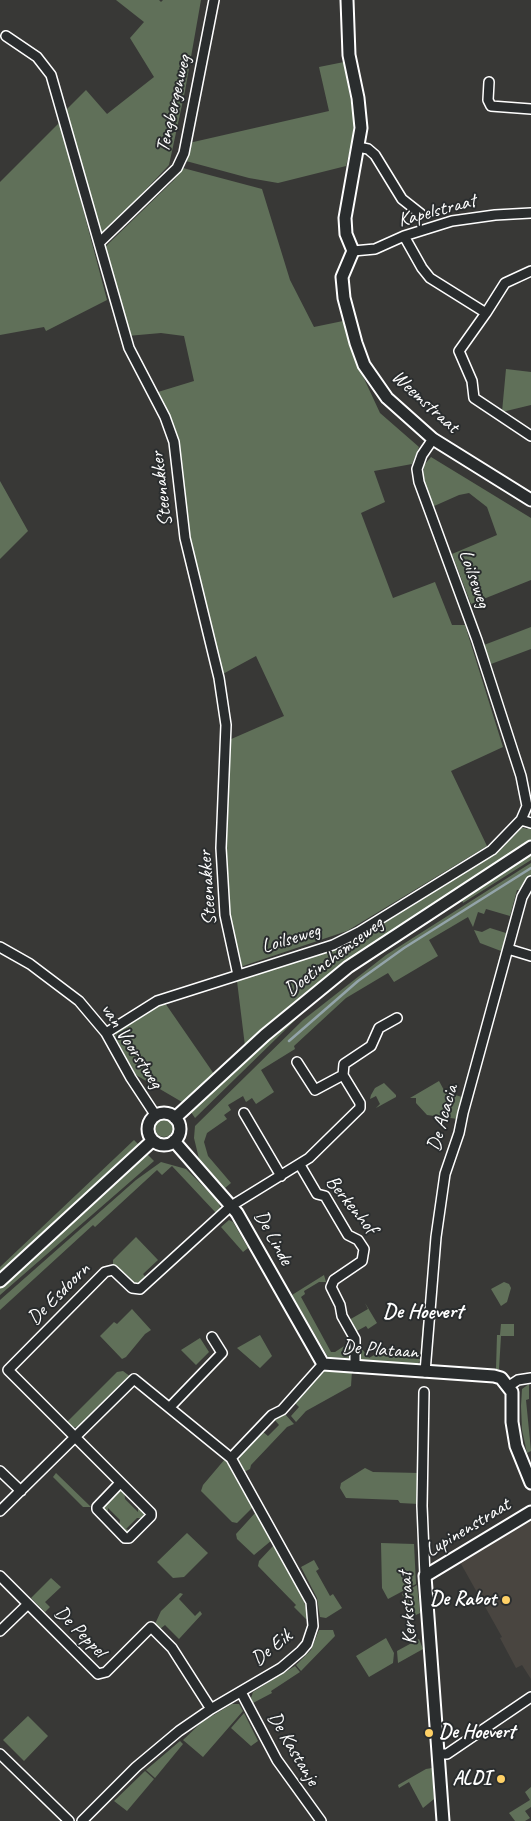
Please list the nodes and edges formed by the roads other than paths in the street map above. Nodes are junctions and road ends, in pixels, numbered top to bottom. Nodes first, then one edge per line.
1 (214, 0) edge
2 (347, 0) edge
3 (6, 36) dead end
4 (489, 82) dead end
5 (531, 109) edge
6 (358, 148) junction
7 (531, 213) edge
8 (420, 214) dead end
9 (404, 236) junction
10 (99, 243) junction
11 (353, 251) junction
12 (531, 271) edge
13 (486, 313) junction
14 (531, 436) edge
15 (433, 439) junction
16 (531, 500) edge
17 (521, 820) junction
18 (531, 823) edge
19 (531, 847) edge
20 (531, 881) edge
21 (0, 947) edge
22 (508, 949) junction
23 (531, 956) edge
24 (238, 974) junction
25 (397, 1018) dead end
26 (106, 1033) junction
27 (297, 1062) dead end
28 (343, 1075) junction
29 (244, 1113) dead end
30 (156, 1116) junction
31 (175, 1118) junction
32 (152, 1141) junction
33 (174, 1141) junction
34 (300, 1165) junction
35 (281, 1176) junction
36 (231, 1206) junction
37 (0, 1280) edge
38 (212, 1337) dead end
39 (324, 1364) junction
40 (355, 1366) junction
41 (425, 1372) junction
42 (531, 1378) edge
43 (509, 1386) junction
44 (424, 1392) dead end
45 (170, 1407) junction
46 (76, 1437) junction
47 (231, 1458) junction
48 (0, 1471) edge
49 (531, 1482) edge
50 (120, 1484) junction
51 (20, 1491) junction
52 (0, 1511) edge
53 (531, 1512) edge
54 (0, 1576) edge
55 (425, 1576) junction
56 (28, 1604) junction
57 (0, 1631) edge
58 (241, 1692) junction
59 (529, 1701) edge
60 (211, 1709) junction
61 (0, 1754) edge
62 (438, 1754) junction
63 (69, 1821) edge
64 (82, 1821) edge
65 (320, 1821) edge
66 (444, 1821) edge

1 - 10 street, Tengbergenweg
2 - 6 street
3 - 10 street, Steenakker
4 - 5 street
6 - 8 street
6 - 11 street
7 - 9 street, Kapelstraat
9 - 11 street, Kapelstraat
9 - 13 street
10 - 24 street, Steenakker
11 - 15 street, Weemstraat
12 - 13 street
13 - 14 street
15 - 16 street, Weemstraat
15 - 17 street, Loilseweg
17 - 18 street
17 - 24 street, Loilseweg
19 - 31 street, Doetinchemseweg
20 - 22 street, De Acacia
21 - 26 street, van Voorstweg
22 - 23 street
22 - 41 street, De Acacia
24 - 26 street, Loilseweg
25 - 28 street
26 - 30 street, van Voorstweg
27 - 28 street
28 - 34 street, Berkenhof
29 - 35 street
30 - 31 street
30 - 32 street
31 - 33 street
32 - 33 street
32 - 37 street
33 - 36 street, De Linde
34 - 35 street, Berkenhof
34 - 40 street, Berkenhof
35 - 36 street, Berkenhof
36 - 39 street, De Linde
36 - 46 street, De Esdoorn
38 - 45 street
39 - 40 street, De Plataan
39 - 47 street, De Plataan
40 - 41 street, De Plataan
41 - 43 street, De Plataan
42 - 43 street
43 - 49 street
44 - 55 street, Kerkstraat
45 - 46 street, De Eik
45 - 47 street, De Eik
46 - 50 street
46 - 51 street
47 - 58 street, De Eik
48 - 51 street
50 - 50 street
51 - 52 street
53 - 55 street, Lupinenstraat
54 - 56 street, De Peppel
55 - 62 street, Kerkstraat
56 - 57 street
56 - 60 street, De Peppel
58 - 60 street, De Eik
58 - 65 street, De Kastanje
59 - 62 street
60 - 64 street, De Eik
61 - 63 street
62 - 66 street, Kerkstraat

